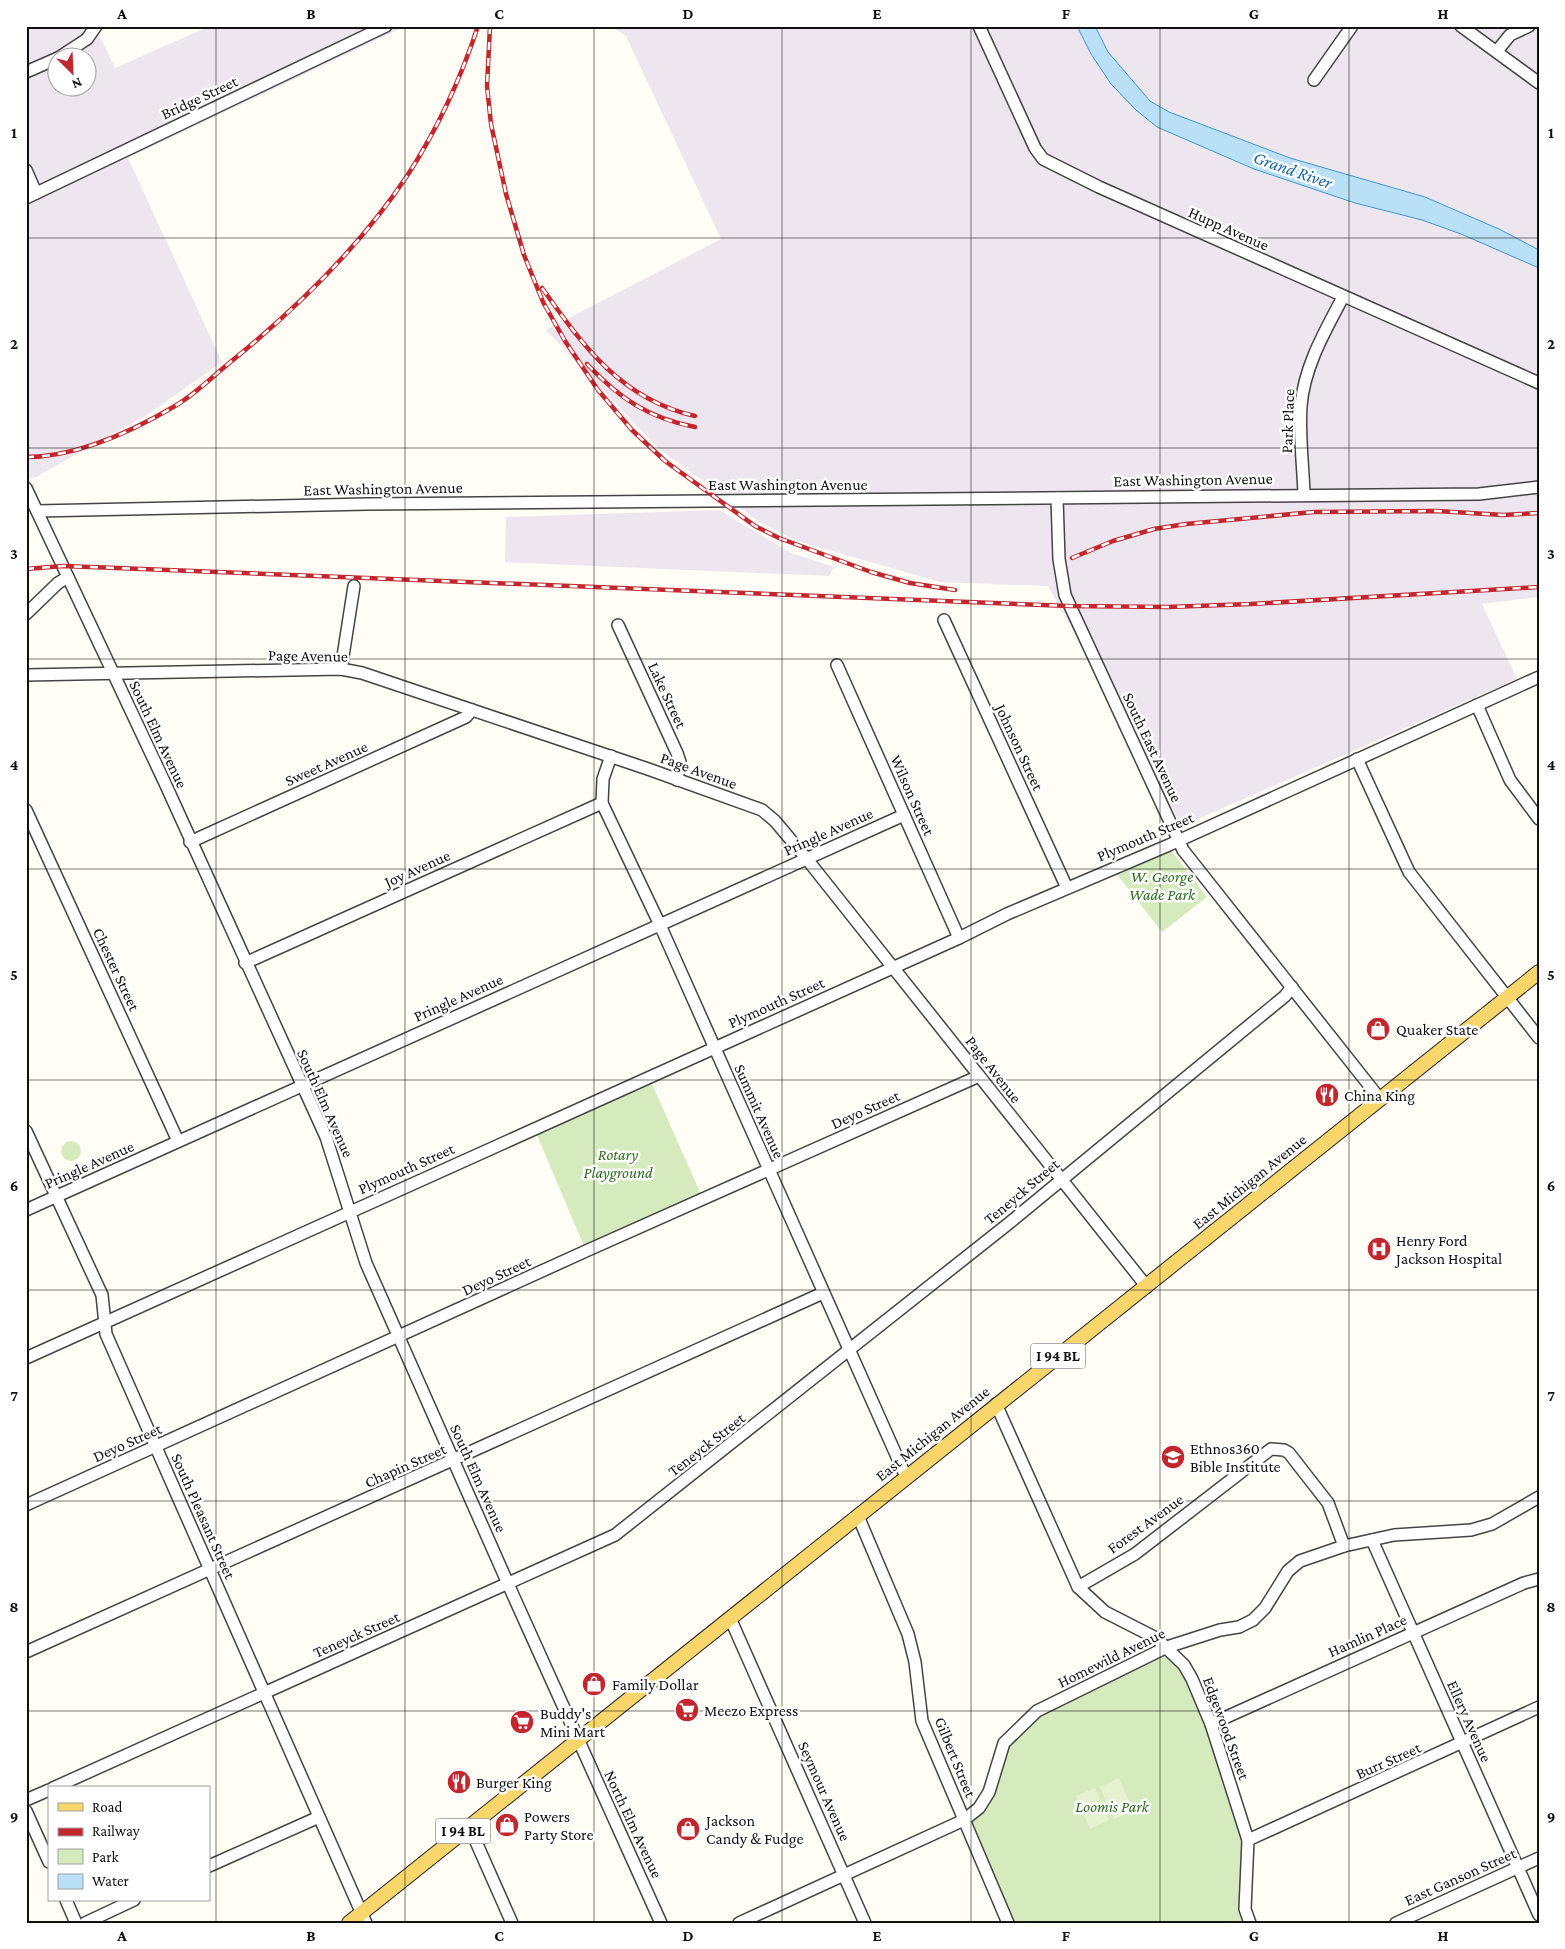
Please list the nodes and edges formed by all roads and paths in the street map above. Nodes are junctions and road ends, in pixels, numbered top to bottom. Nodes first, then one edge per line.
1 (96, 26) edge
2 (386, 26) edge
3 (979, 26) edge
4 (1352, 26) edge
5 (1461, 26) edge
6 (1529, 26) edge
7 (73, 48) edge
8 (1497, 51) junction
9 (48, 62) edge
10 (26, 72) edge
11 (1314, 80) dead end
12 (1539, 83) edge
13 (26, 170) edge
14 (31, 195) edge
15 (1343, 297) junction
16 (1539, 383) edge
17 (1539, 487) edge
18 (26, 488) edge
19 (1304, 494) junction
20 (1057, 498) junction
21 (36, 511) junction
22 (68, 577) junction
23 (354, 586) dead end
24 (26, 614) edge
25 (944, 620) dead end
26 (618, 625) dead end
27 (838, 665) dead end
28 (341, 670) junction
29 (114, 673) junction
30 (26, 675) edge
31 (1539, 677) edge
32 (1477, 705) junction
33 (472, 710) junction
34 (611, 756) junction
35 (1357, 759) junction
36 (677, 780) junction
37 (602, 803) junction
38 (26, 810) edge
39 (904, 814) junction
40 (1539, 818) edge
41 (1179, 840) junction
42 (190, 842) junction
43 (806, 858) junction
44 (1067, 888) junction
45 (660, 925) junction
46 (959, 938) junction
47 (245, 963) junction
48 (892, 968) junction
49 (1539, 972) edge
50 (1292, 987) junction
51 (1506, 998) junction
52 (1539, 1038) edge
53 (714, 1047) junction
54 (980, 1076) junction
55 (302, 1086) junction
56 (1380, 1099) junction
57 (26, 1131) edge
58 (178, 1141) junction
59 (769, 1170) junction
60 (1061, 1178) junction
61 (56, 1196) junction
62 (26, 1210) edge
63 (350, 1212) junction
64 (1147, 1287) junction
65 (823, 1293) junction
66 (104, 1322) junction
67 (398, 1337) junction
68 (849, 1349) junction
69 (26, 1358) edge
70 (996, 1404) junction
71 (155, 1446) junction
72 (454, 1461) junction
73 (906, 1477) junction
74 (1539, 1497) edge
75 (26, 1505) edge
76 (858, 1516) junction
77 (1372, 1540) junction
78 (1344, 1546) junction
79 (210, 1569) junction
80 (1539, 1579) edge
81 (508, 1583) junction
82 (1078, 1587) junction
83 (730, 1618) junction
84 (1412, 1633) junction
85 (1167, 1647) junction
86 (26, 1652) edge
87 (265, 1694) junction
88 (1539, 1707) edge
89 (1211, 1724) junction
90 (577, 1739) junction
91 (1462, 1744) junction
92 (58, 1786) edge
93 (48, 1790) edge
94 (26, 1800) edge
95 (26, 1811) edge
96 (319, 1817) junction
97 (964, 1820) junction
98 (469, 1826) junction
99 (1248, 1840) junction
100 (1539, 1858) edge
101 (48, 1860) edge
102 (210, 1866) edge
103 (1517, 1867) junction
104 (844, 1875) junction
105 (67, 1902) edge
106 (130, 1902) edge
107 (1539, 1915) edge
108 (364, 1917) edge
109 (76, 1923) edge
110 (84, 1923) edge
111 (348, 1923) edge
112 (512, 1923) edge
113 (661, 1923) edge
114 (739, 1923) edge
115 (865, 1923) edge
116 (1008, 1923) edge
117 (1250, 1923) edge
118 (1396, 1923) edge

1 - 7 street
2 - 14 street, Bridge Street
3 - 15 street, Hupp Avenue
4 - 11 street
5 - 8 street
6 - 8 street
8 - 12 street
9 - 10 street
13 - 14 street
15 - 16 street, Hupp Avenue
15 - 19 street, Park Place
17 - 19 street, East Washington Avenue
18 - 21 street, South Elm Avenue
19 - 20 street, East Washington Avenue
20 - 21 street, East Washington Avenue
20 - 41 street, South East Avenue
21 - 22 street, South Elm Avenue
22 - 24 street
22 - 29 street, South Elm Avenue
23 - 28 street
25 - 44 street, Johnson Street
26 - 36 street, Lake Street
27 - 39 street, Wilson Street
28 - 29 street, Page Avenue
28 - 33 street, Page Avenue
29 - 30 street, Page Avenue
29 - 42 street, South Elm Avenue
31 - 32 street, Plymouth Street
32 - 35 street, Plymouth Street
32 - 40 street
33 - 34 street, Page Avenue
33 - 42 street, Sweet Avenue
34 - 36 street, Page Avenue
34 - 37 street, Summit Avenue
35 - 41 street, Plymouth Street
35 - 51 street
36 - 43 street, Page Avenue
37 - 45 street, Summit Avenue
37 - 47 street, Joy Avenue
38 - 58 street, Chester Street
39 - 43 street, Pringle Avenue
39 - 46 street, Wilson Street
41 - 44 street, Plymouth Street
41 - 50 street, South East Avenue
42 - 47 street, South Elm Avenue
43 - 45 street, Pringle Avenue
43 - 48 street, Page Avenue
44 - 46 street, Plymouth Street
45 - 53 street, Summit Avenue
45 - 55 street, Pringle Avenue
46 - 48 street, Plymouth Street
47 - 55 street, South Elm Avenue
48 - 53 street, Plymouth Street
48 - 54 street, Page Avenue
49 - 51 main road, East Michigan Avenue / I 94 BL
50 - 56 street, South East Avenue
50 - 60 street, Teneyck Street
51 - 52 street
51 - 56 main road, East Michigan Avenue / I 94 BL
53 - 59 street, Summit Avenue
53 - 63 street, Plymouth Street
54 - 59 street, Deyo Street
54 - 60 street, Page Avenue
55 - 58 street, Pringle Avenue
55 - 63 street, South Elm Avenue
56 - 64 main road, East Michigan Avenue / I 94 BL
57 - 61 street, South Pleasant Street
58 - 61 street, Pringle Avenue
59 - 65 street, Summit Avenue
59 - 67 street, Deyo Street
60 - 64 street, Page Avenue
60 - 68 street, Teneyck Street
61 - 62 street, Pringle Avenue
61 - 66 street, South Pleasant Street
63 - 66 street, Plymouth Street
63 - 67 street, South Elm Avenue
64 - 70 main road, East Michigan Avenue / I 94 BL
65 - 68 street, Summit Avenue
65 - 72 street, Chapin Street
66 - 69 street, Plymouth Street
66 - 71 street, South Pleasant Street
67 - 71 street, Deyo Street
67 - 72 street, South Elm Avenue
68 - 73 street, Summit Avenue
68 - 81 street, Teneyck Street
70 - 73 main road, East Michigan Avenue / I 94 BL
70 - 82 street, Edgewood Street
71 - 75 street, Deyo Street
71 - 79 street, South Pleasant Street
72 - 79 street, Chapin Street
72 - 81 street, South Elm Avenue
73 - 76 main road, East Michigan Avenue / I 94 BL
74 - 77 street, Homewild Avenue
76 - 83 main road, East Michigan Avenue / I 94 BL
76 - 97 street, Gilbert Street
77 - 78 street, Homewild Avenue
77 - 84 street, Ellery Avenue
78 - 82 street, Forest Avenue
78 - 85 street, Homewild Avenue
79 - 86 street, Chapin Street
79 - 87 street, South Pleasant Street
80 - 84 street, Hamlin Place
81 - 87 street, Teneyck Street
81 - 90 street, South Elm Avenue
82 - 85 street, Edgewood Street
83 - 90 main road, East Michigan Avenue / I 94 BL
83 - 104 street, Seymour Avenue
84 - 89 street, Hamlin Place
84 - 91 street, Ellery Avenue
85 - 89 street, Edgewood Street
85 - 97 street, Homewild Avenue
87 - 92 street, Teneyck Street
87 - 96 street, South Pleasant Street
88 - 91 street, Burr Street
89 - 99 street, Edgewood Street
90 - 98 main road, East Michigan Avenue / I 94 BL
90 - 113 street, North Elm Avenue
91 - 99 street, Burr Street
91 - 103 street, Ellery Avenue
93 - 94 street
95 - 101 street
96 - 102 street
96 - 108 street, South Pleasant Street
97 - 104 street, Homewild Avenue
97 - 116 street, Gilbert Street
98 - 108 main road, East Michigan Avenue / I 94 BL
98 - 112 street
99 - 117 street, Edgewood Street
100 - 103 street, East Ganson Street
103 - 107 street, Ellery Avenue
103 - 118 street, East Ganson Street
104 - 114 street, Homewild Avenue
104 - 115 street, Seymour Avenue
105 - 109 street
106 - 110 street
108 - 111 main road, East Michigan Avenue / I 94 BL

